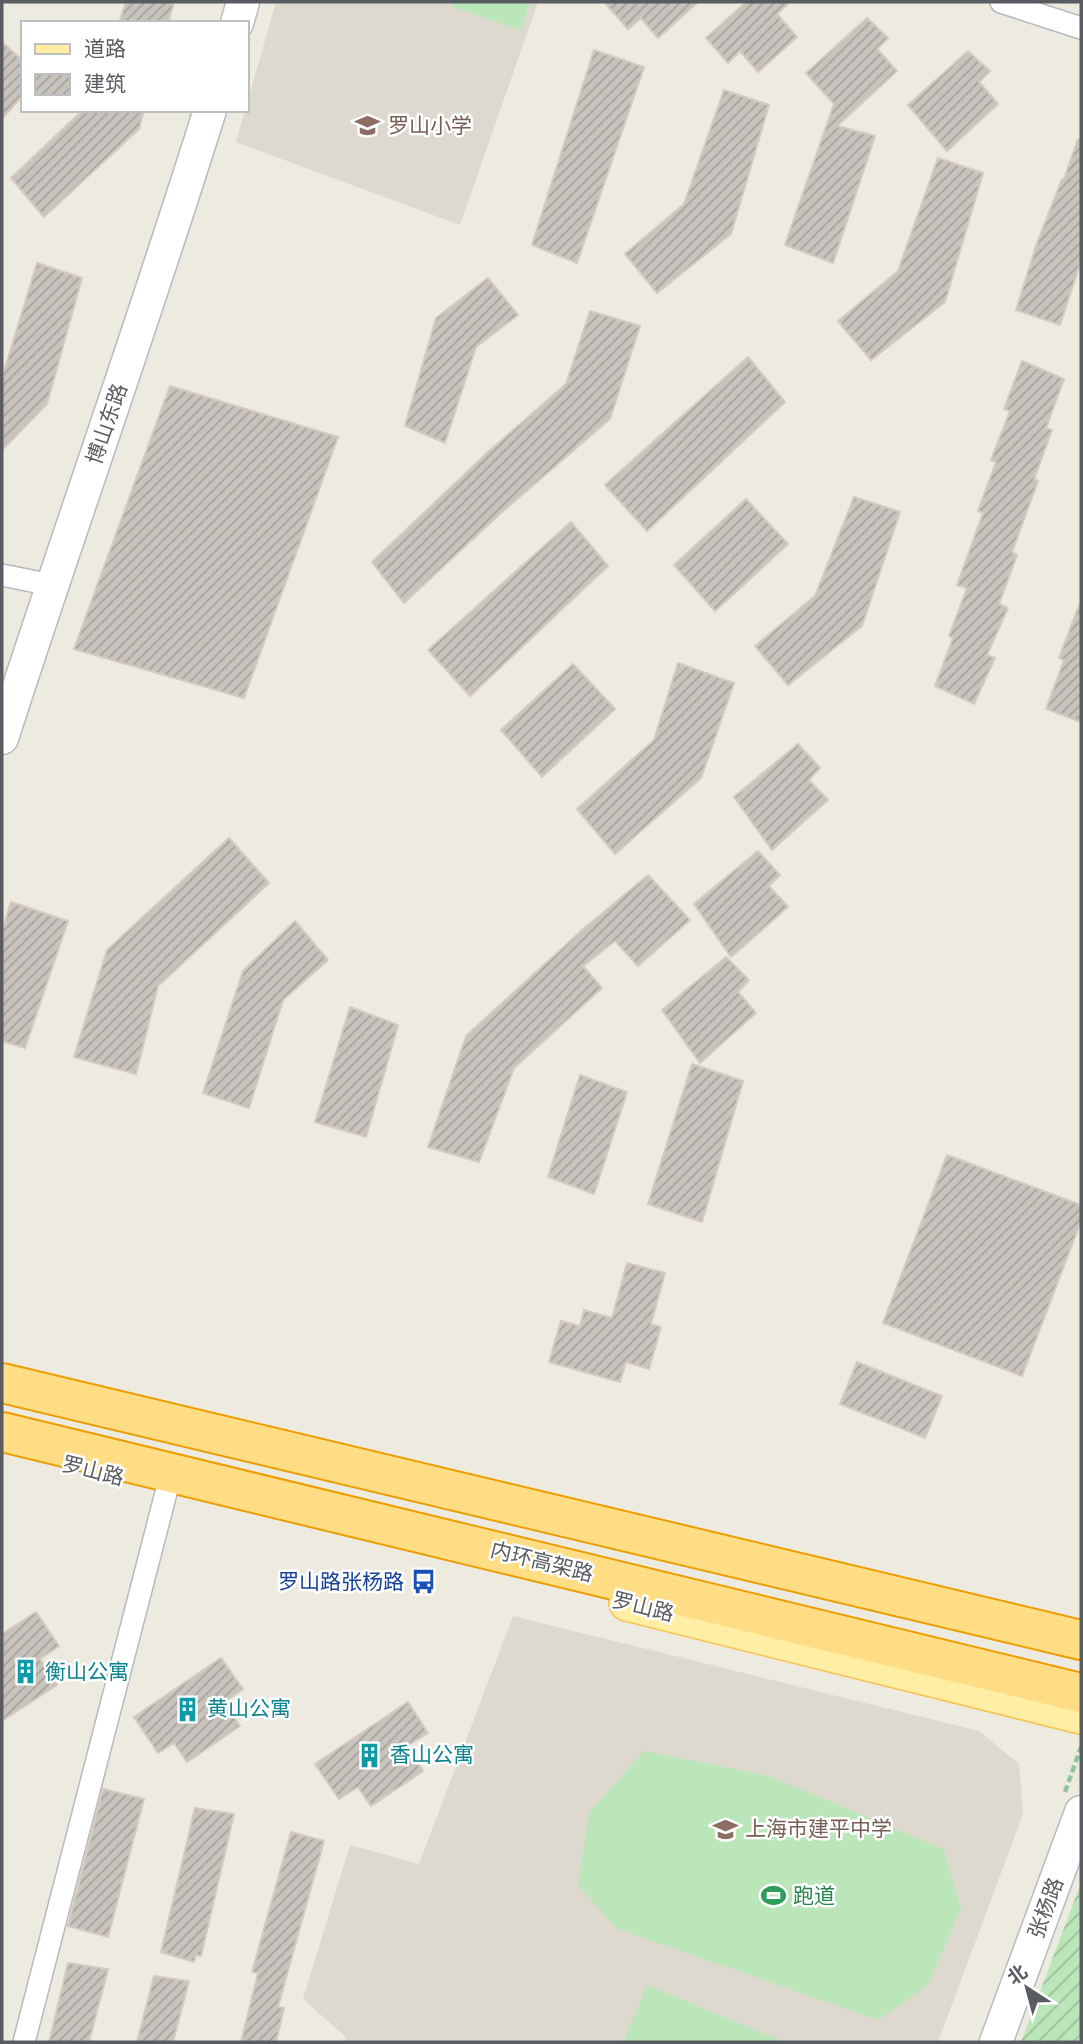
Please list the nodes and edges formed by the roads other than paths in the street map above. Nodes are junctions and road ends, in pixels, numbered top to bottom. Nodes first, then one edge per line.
1 (243, 2) edge
2 (1001, 2) edge
3 (238, 21) edge
4 (1081, 28) edge
5 (209, 112) edge
6 (2, 575) edge
7 (51, 585) junction
8 (2, 738) edge
9 (2, 1370) edge
10 (2, 1383) edge
11 (2, 1432) edge
12 (2, 1448) edge
13 (167, 1489) junction
14 (1081, 1628) edge
15 (1081, 1640) edge
16 (1081, 1693) edge
17 (1081, 1716) edge
18 (1081, 1812) edge
19 (24, 2042) edge
20 (996, 2042) edge

1 - 3 street
2 - 4 street
5 - 7 street, 博山东路
6 - 7 street
7 - 8 street, 博山东路
9 - 14 main road
10 - 15 highway
11 - 16 highway, 内环高架路
12 - 13 main road, 罗山路
13 - 17 main road, 罗山路
13 - 19 street
18 - 20 street, 张杨路

